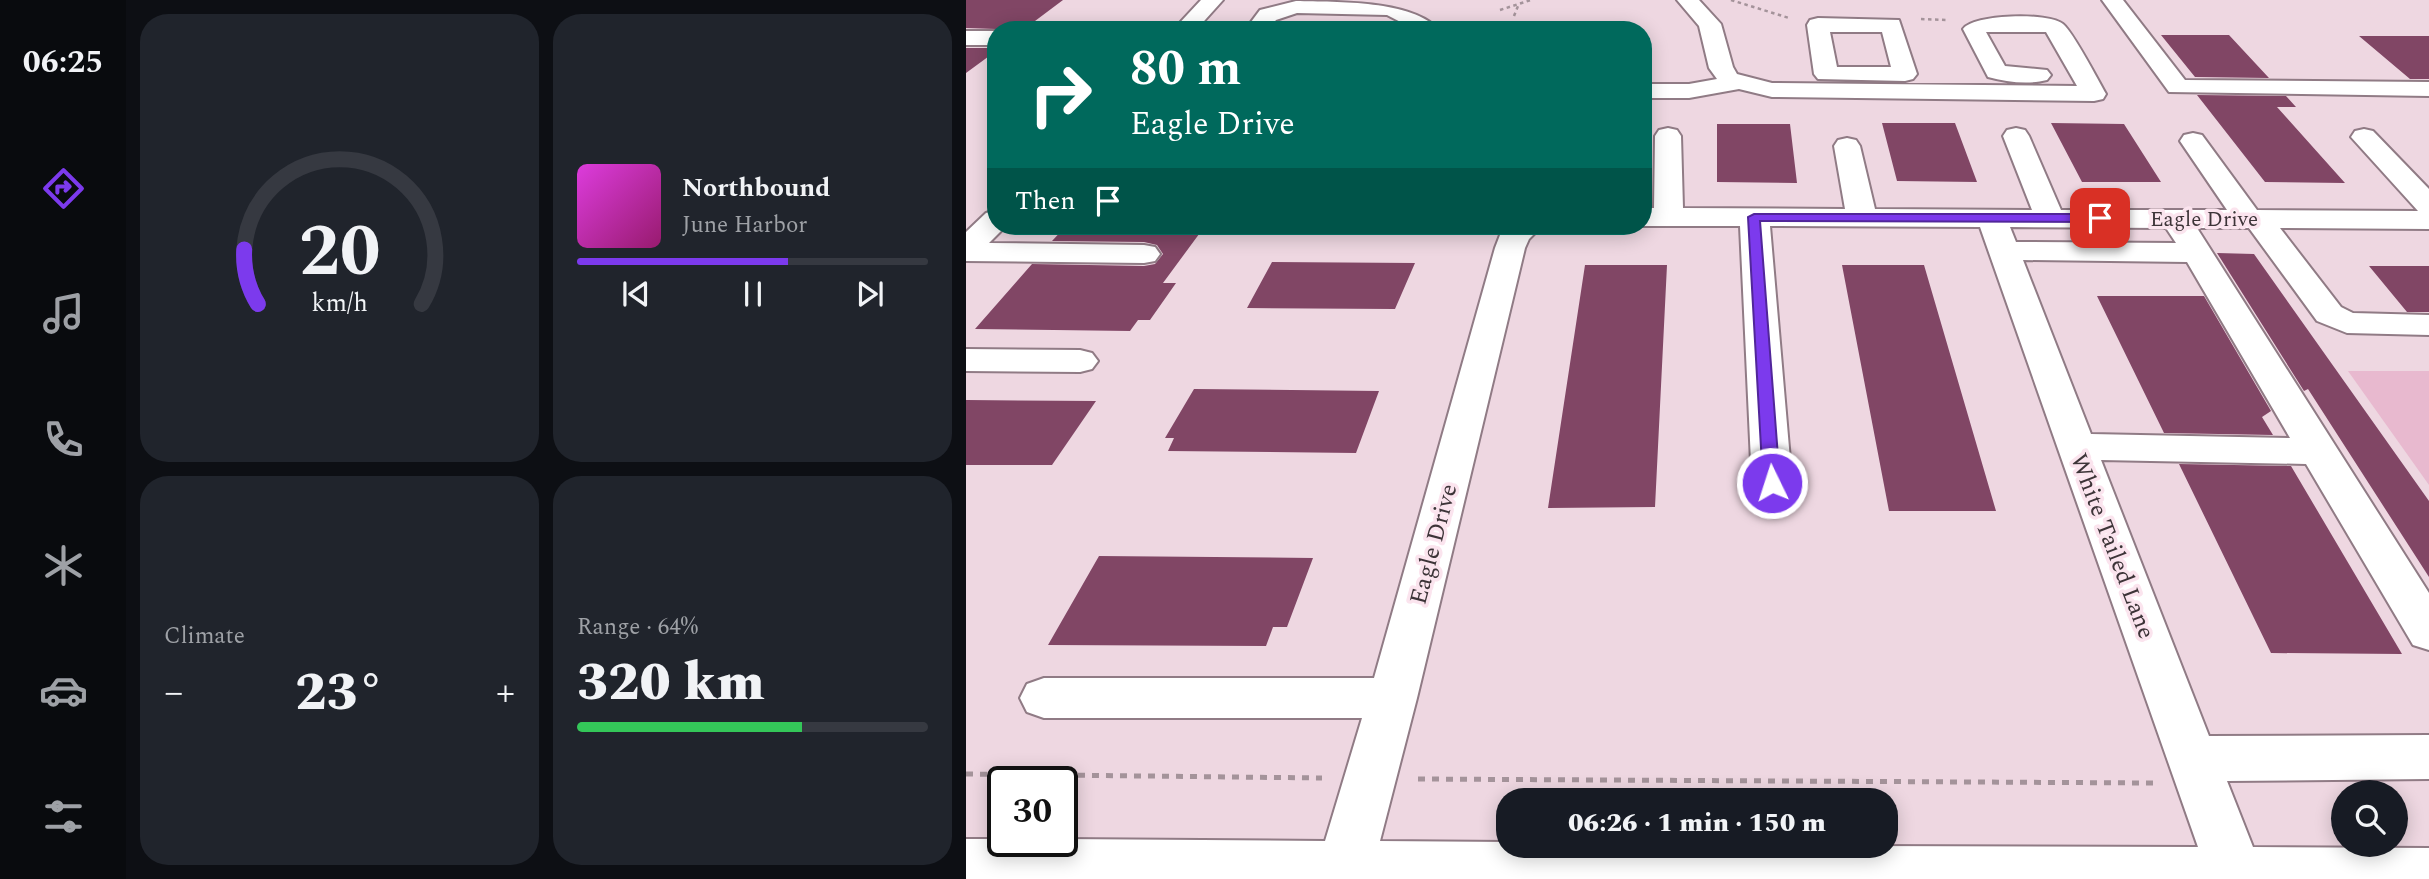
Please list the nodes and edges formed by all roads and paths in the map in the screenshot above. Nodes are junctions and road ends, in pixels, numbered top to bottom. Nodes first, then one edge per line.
1 (1213, 0) edge
2 (1531, 0) edge
3 (1687, 0) edge
4 (2112, 0) edge
5 (1518, 5) junction
6 (1500, 10) dead end
7 (1514, 16) dead end
8 (1193, 21) edge
9 (1263, 21) edge
10 (1418, 21) edge
11 (966, 38) edge
12 (987, 38) edge
13 (1738, 82) junction
14 (2088, 84) dead end
15 (2429, 89) edge
16 (1652, 91) edge
17 (1668, 136) dead end
18 (2016, 136) dead end
19 (2364, 137) dead end
20 (2193, 141) dead end
21 (1847, 146) dead end
22 (2429, 206) edge
23 (1656, 217) edge
24 (1754, 217) junction
25 (1862, 218) junction
26 (2050, 218) junction
27 (2176, 219) junction
28 (2252, 219) junction
29 (2429, 220) edge
30 (987, 228) edge
31 (1997, 234) junction
32 (1515, 235) edge
33 (966, 250) edge
34 (2197, 253) junction
35 (1144, 254) dead end
36 (2429, 325) edge
37 (966, 360) edge
38 (1080, 362) dead end
39 (2076, 447) junction
40 (2319, 451) junction
41 (1772, 483) dead end
42 (2429, 632) edge
43 (1044, 698) dead end
44 (1393, 698) junction
45 (2429, 757) edge
46 (2197, 771) junction
47 (966, 774) edge
48 (1371, 779) junction
49 (966, 865) edge
50 (1345, 873) edge
51 (2429, 875) edge
52 (2236, 877) edge

1 - 8 street
2 - 5 path
3 - 13 street
4 - 15 street
5 - 6 path
5 - 7 path
9 - 10 street
11 - 12 street
13 - 14 street
13 - 16 street
17 - 23 street
18 - 26 street
19 - 22 street
20 - 28 street
21 - 25 street
23 - 24 street, Eagle Drive
24 - 25 street, Eagle Drive
24 - 41 street
25 - 31 street, Eagle Drive
26 - 27 street, Eagle Drive
26 - 31 street, Eagle Drive
27 - 28 street, Eagle Drive
27 - 34 street
28 - 29 street, Eagle Drive
28 - 36 street
30 - 33 street
31 - 34 street
31 - 39 street, White Tailed Lane
32 - 44 street, Eagle Drive
33 - 35 street
34 - 40 street
37 - 38 street
39 - 40 street
39 - 46 street, White Tailed Lane
40 - 42 street
43 - 44 street
44 - 48 street, Eagle Drive
45 - 46 street
46 - 48 path
46 - 52 street, White Tailed Lane
47 - 48 path
48 - 50 street, Eagle Drive
49 - 50 street
50 - 52 street
51 - 52 street

